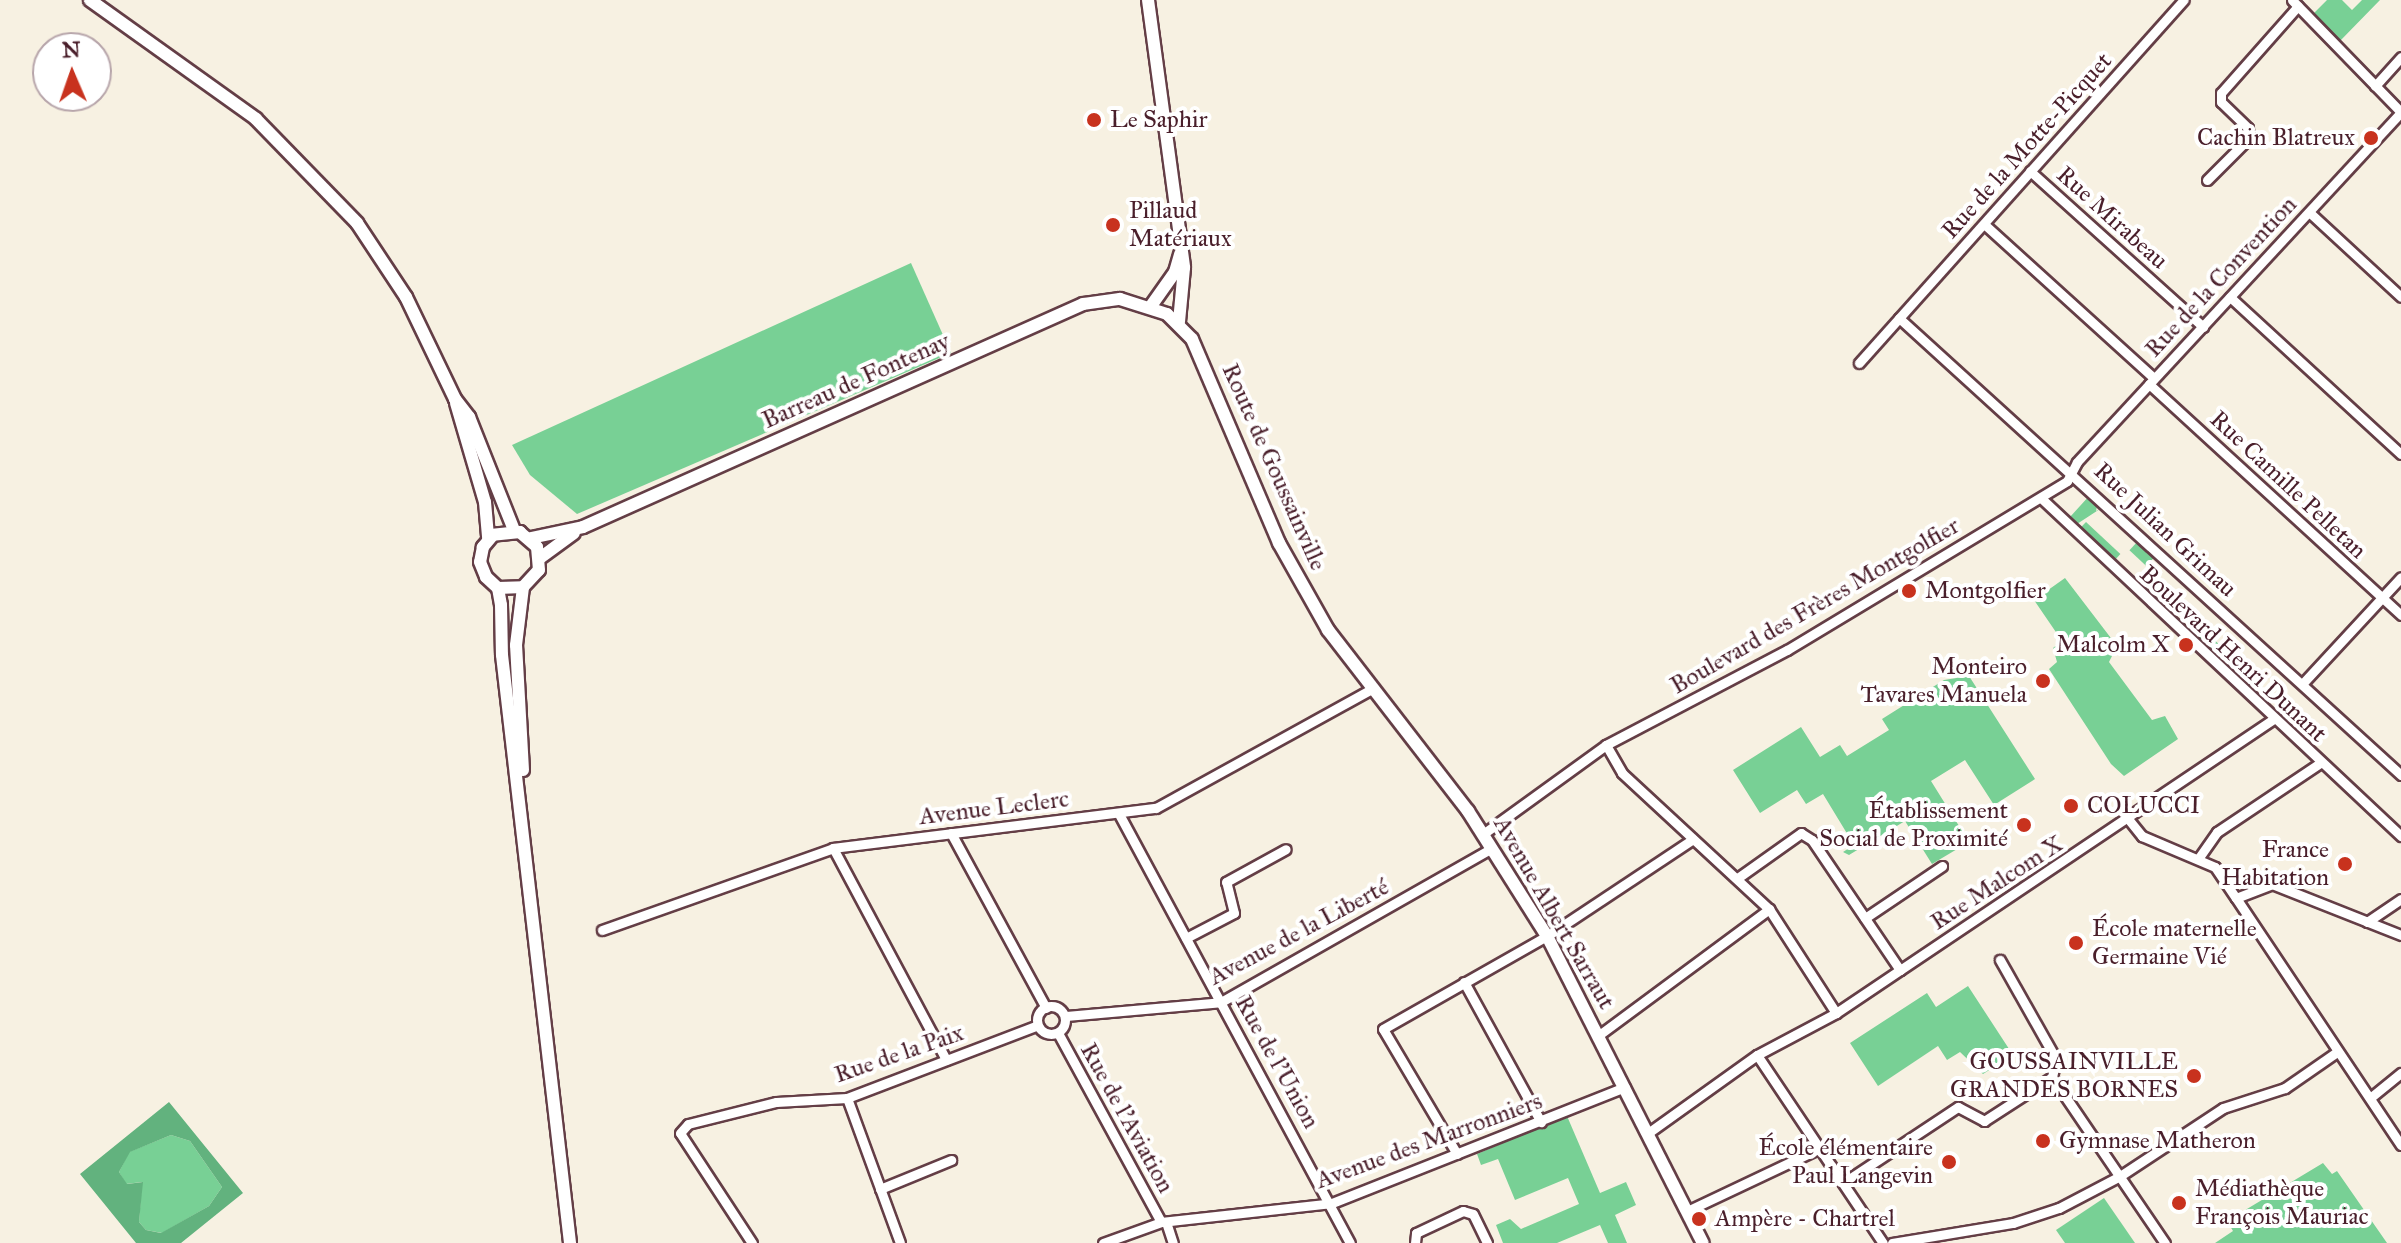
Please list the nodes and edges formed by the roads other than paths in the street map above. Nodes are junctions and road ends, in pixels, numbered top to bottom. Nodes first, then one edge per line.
1 (90, 0) edge
2 (1148, 0) edge
3 (2184, 0) edge
4 (2295, 3) edge
5 (2401, 57) edge
6 (2375, 86) junction
7 (2401, 112) edge
8 (2030, 171) junction
9 (2207, 180) dead end
10 (2309, 212) junction
11 (1984, 224) junction
12 (1181, 251) junction
13 (2230, 297) junction
14 (2401, 297) edge
15 (1151, 306) junction
16 (1899, 318) junction
17 (1179, 322) junction
18 (2203, 327) junction
19 (1859, 363) dead end
20 (2152, 381) junction
21 (455, 399) junction
22 (2401, 454) edge
23 (2073, 471) junction
24 (2041, 498) junction
25 (583, 527) junction
26 (514, 530) junction
27 (531, 538) junction
28 (488, 540) junction
29 (540, 558) junction
30 (2401, 577) edge
31 (523, 587) junction
32 (498, 588) junction
33 (2382, 597) junction
34 (2401, 615) edge
35 (1328, 630) joint
36 (2303, 683) junction
37 (1373, 688) junction
38 (2273, 719) junction
39 (1606, 745) junction
40 (2320, 763) junction
41 (2401, 775) edge
42 (1119, 814) junction
43 (2129, 820) junction
44 (951, 833) junction
45 (1483, 834) junction
46 (2401, 836) edge
47 (1693, 839) junction
48 (833, 848) junction
49 (1492, 848) junction
50 (526, 849) junction
51 (1286, 849) dead end
52 (2198, 859) junction
53 (1942, 866) dead end
54 (1739, 877) junction
55 (2236, 898) junction
56 (2401, 899) edge
57 (1769, 909) junction
58 (1865, 918) junction
59 (2367, 922) junction
60 (602, 930) dead end
61 (2401, 935) edge
62 (1547, 936) junction
63 (1186, 938) junction
64 (2000, 960) dead end
65 (1900, 970) junction
66 (1464, 982) junction
67 (1221, 1002) junction
68 (1046, 1008) junction
69 (1836, 1013) junction
70 (1065, 1016) junction
71 (1038, 1025) junction
72 (1058, 1033) junction
73 (1599, 1035) junction
74 (2337, 1052) junction
75 (1757, 1055) junction
76 (946, 1060) junction
77 (2401, 1073) edge
78 (2052, 1077) junction
79 (1625, 1087) junction
80 (847, 1098) junction
81 (2370, 1098) junction
82 (1541, 1122) junction
83 (1648, 1133) junction
84 (2401, 1145) edge
85 (1820, 1148) junction
86 (1457, 1154) junction
87 (951, 1160) dead end
88 (2120, 1176) junction
89 (1843, 1183) junction
90 (880, 1189) junction
91 (1332, 1203) junction
92 (1687, 1211) junction
93 (1164, 1222) junction
94 (570, 1243) edge
95 (752, 1243) edge
96 (900, 1243) edge
97 (1103, 1243) edge
98 (1173, 1243) edge
99 (1350, 1243) edge
100 (1415, 1243) edge
101 (1487, 1243) edge
102 (1703, 1243) edge
103 (1883, 1243) edge
104 (1892, 1243) edge
105 (2165, 1243) edge

1 - 21 street
2 - 12 street
3 - 8 street, Rue de la Motte-Picquet
4 - 6 street
4 - 9 street
5 - 6 street
6 - 7 street
7 - 10 street, Rue de la Convention
8 - 11 street, Rue de la Motte-Picquet
8 - 18 street, Rue Mirabeau
10 - 13 street, Rue de la Convention
10 - 14 street
11 - 16 street, Rue de la Motte-Picquet
11 - 20 street, Rue Camille Pelletan
12 - 15 street
12 - 17 street
13 - 18 street, Rue de la Convention
13 - 22 street
15 - 17 street, Route de Goussainville
15 - 25 street, Barreau de Fontenay
16 - 19 street, Rue de la Motte-Picquet
16 - 23 street, Rue Julian Grimau
17 - 35 street, Route de Goussainville
18 - 20 street, Rue de la Convention
20 - 23 street, Rue de la Convention
20 - 33 street, Rue Camille Pelletan
21 - 26 street
21 - 28 street
23 - 24 street, Rue de la Convention
23 - 36 street, Rue Julian Grimau
24 - 38 street, Boulevard Henri Dunant
24 - 39 street, Boulevard des Frères Montgolfier
25 - 27 street, Barreau de Fontenay
25 - 29 street, Barreau de Fontenay
26 - 27 street
26 - 28 street
27 - 29 street
28 - 32 street
29 - 31 street
30 - 33 street
31 - 32 street
31 - 50 street
32 - 50 street
33 - 34 street, Rue Camille Pelletan
33 - 36 street
35 - 37 street, Avenue Albert Sarraut
36 - 41 street, Rue Julian Grimau
37 - 42 street, Avenue Leclerc
37 - 45 street, Avenue Albert Sarraut
38 - 40 street, Boulevard Henri Dunant
38 - 43 street, Rue Malcom X
39 - 45 street, Boulevard des Frères Montgolfier
39 - 47 street
40 - 46 street, Boulevard Henri Dunant
40 - 52 street
42 - 44 street, Avenue Leclerc
42 - 63 street, Rue de l'Union
43 - 52 street
43 - 65 street, Rue Malcom X
44 - 48 street, Avenue Leclerc
44 - 68 street
45 - 49 street, Avenue Albert Sarraut
47 - 54 street
47 - 62 street
48 - 60 street, Avenue Leclerc
48 - 76 street
49 - 62 street, Avenue Albert Sarraut
49 - 67 street, Avenue de la Liberté
50 - 94 street
51 - 63 street
52 - 55 street
53 - 58 street
54 - 57 street
54 - 58 street
55 - 59 street
55 - 74 street
56 - 59 street
57 - 69 street
57 - 73 street
58 - 65 street
59 - 61 street
62 - 66 street
62 - 73 street, Avenue Albert Sarraut
63 - 67 street, Rue de l'Union
64 - 78 street
65 - 69 street, Rue Malcom X
66 - 82 street
66 - 86 street
67 - 70 street, Avenue de la Liberté
67 - 91 street, Rue de l'Union
68 - 70 street
68 - 71 street
69 - 75 street, Rue Malcom X
70 - 72 street
71 - 72 street
71 - 76 street, Rue de la Paix
72 - 93 street, Rue de l'Aviation
73 - 79 street, Avenue Albert Sarraut
74 - 81 street
74 - 88 street
75 - 83 street, Rue Malcom X
75 - 85 street
76 - 80 street, Rue de la Paix
77 - 81 street
78 - 88 street
78 - 89 street
79 - 82 street, Avenue des Marronniers
79 - 83 street, Avenue Albert Sarraut
80 - 90 street
80 - 95 street, Rue de la Paix
81 - 84 street
82 - 86 street, Avenue des Marronniers
83 - 92 street, Avenue Albert Sarraut
85 - 89 street
85 - 92 street
86 - 91 street, Avenue des Marronniers
87 - 90 street
88 - 104 street
88 - 105 street
89 - 103 street
90 - 96 street
91 - 93 street, Avenue des Marronniers
91 - 99 street, Rue de l'Union
92 - 102 street, Avenue Albert Sarraut
93 - 97 street, Avenue des Marronniers
93 - 98 street, Rue de l'Aviation
100 - 101 street

